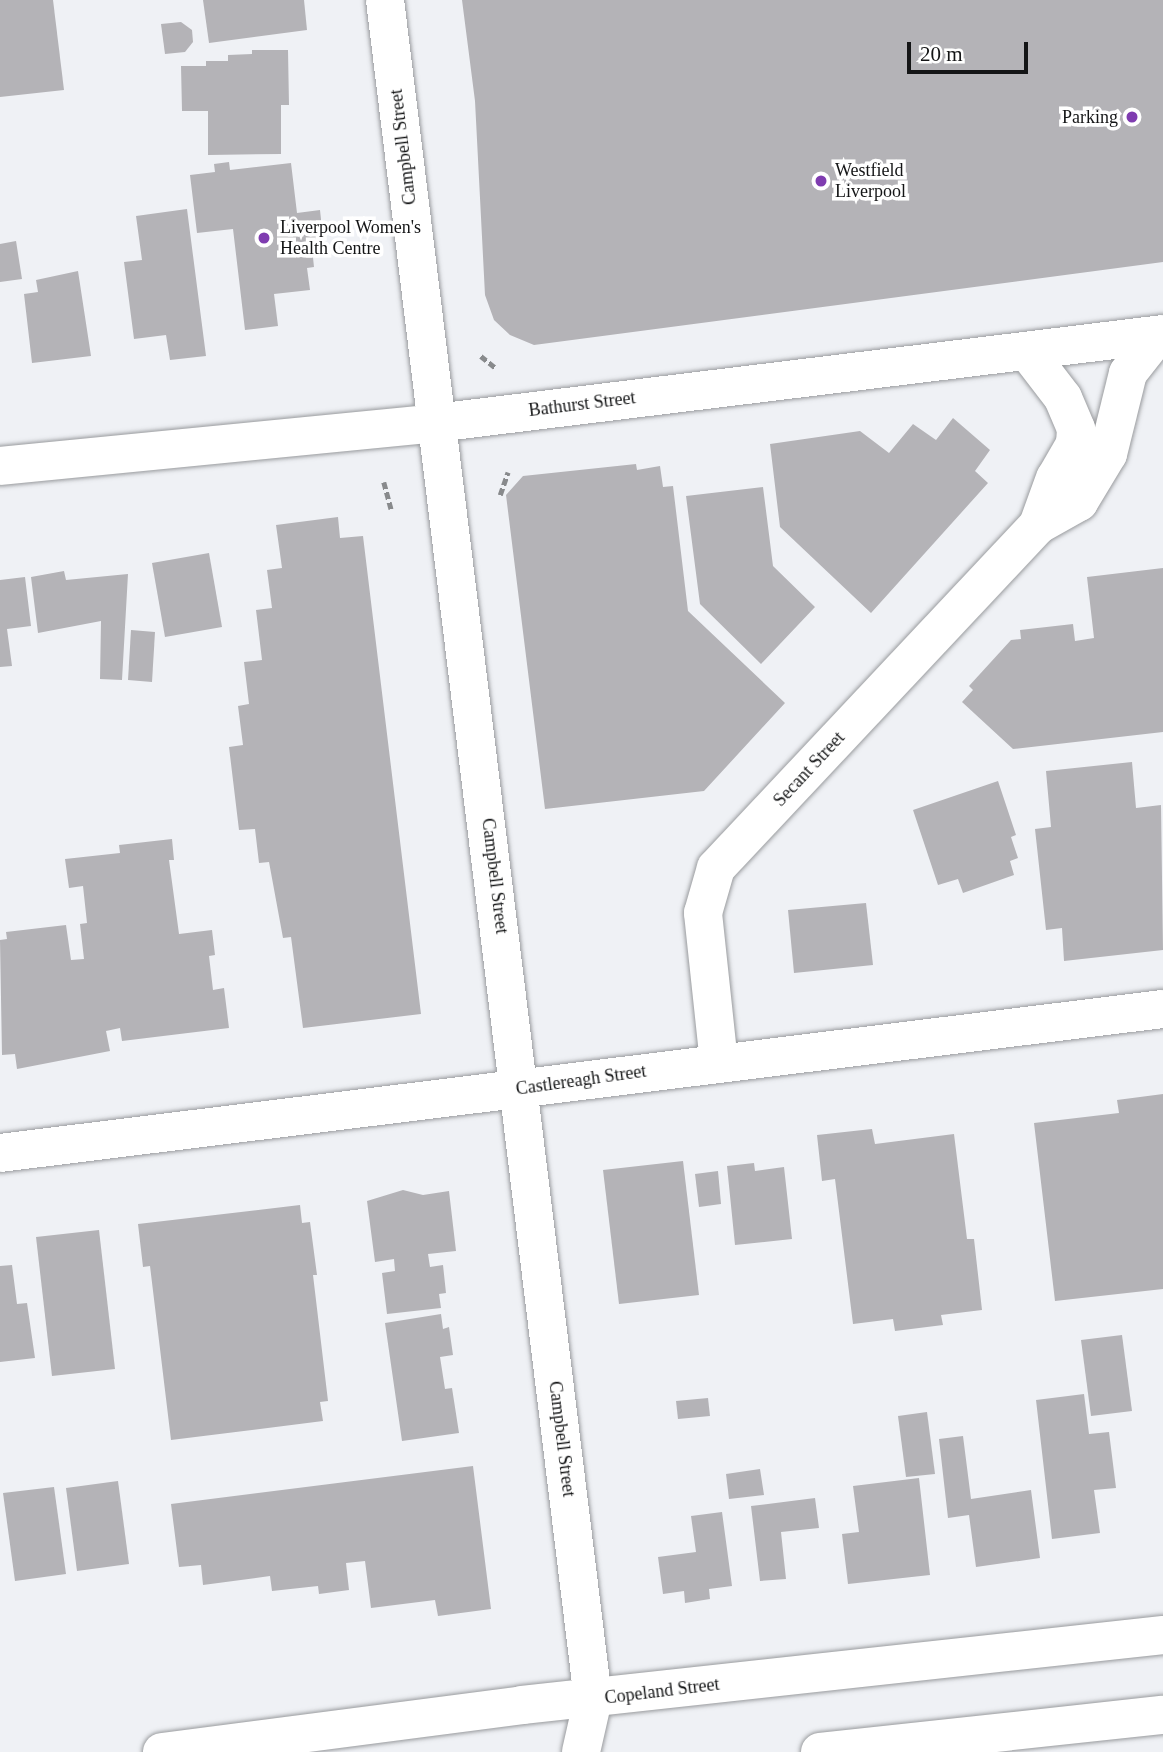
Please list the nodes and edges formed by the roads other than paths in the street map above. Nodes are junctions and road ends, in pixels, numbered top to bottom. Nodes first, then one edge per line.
1 (385, 0) edge
2 (1161, 335) edge
3 (1027, 351) junction
4 (436, 423) junction
5 (0, 466) edge
6 (1038, 525) junction
7 (1163, 1009) edge
8 (719, 1063) junction
9 (519, 1088) junction
10 (0, 1153) edge
11 (1163, 1635) edge
12 (593, 1699) junction
13 (1163, 1715) edge
14 (162, 1752) edge
15 (581, 1752) edge
16 (820, 1752) edge

1 - 4 main road, Campbell Street
2 - 3 main road, Bathurst Street
2 - 6 main road, Secant Street
3 - 4 main road, Bathurst Street
3 - 6 main road, Secant Street
4 - 5 main road, Bathurst Street
4 - 9 main road, Campbell Street
6 - 8 main road, Secant Street
7 - 8 main road, Castlereagh Street
8 - 9 main road, Castlereagh Street
9 - 10 main road, Castlereagh Street
9 - 12 main road, Campbell Street
11 - 12 main road, Copeland Street
12 - 14 main road, Copeland Street
12 - 15 main road, Campbell Street
13 - 16 main road

